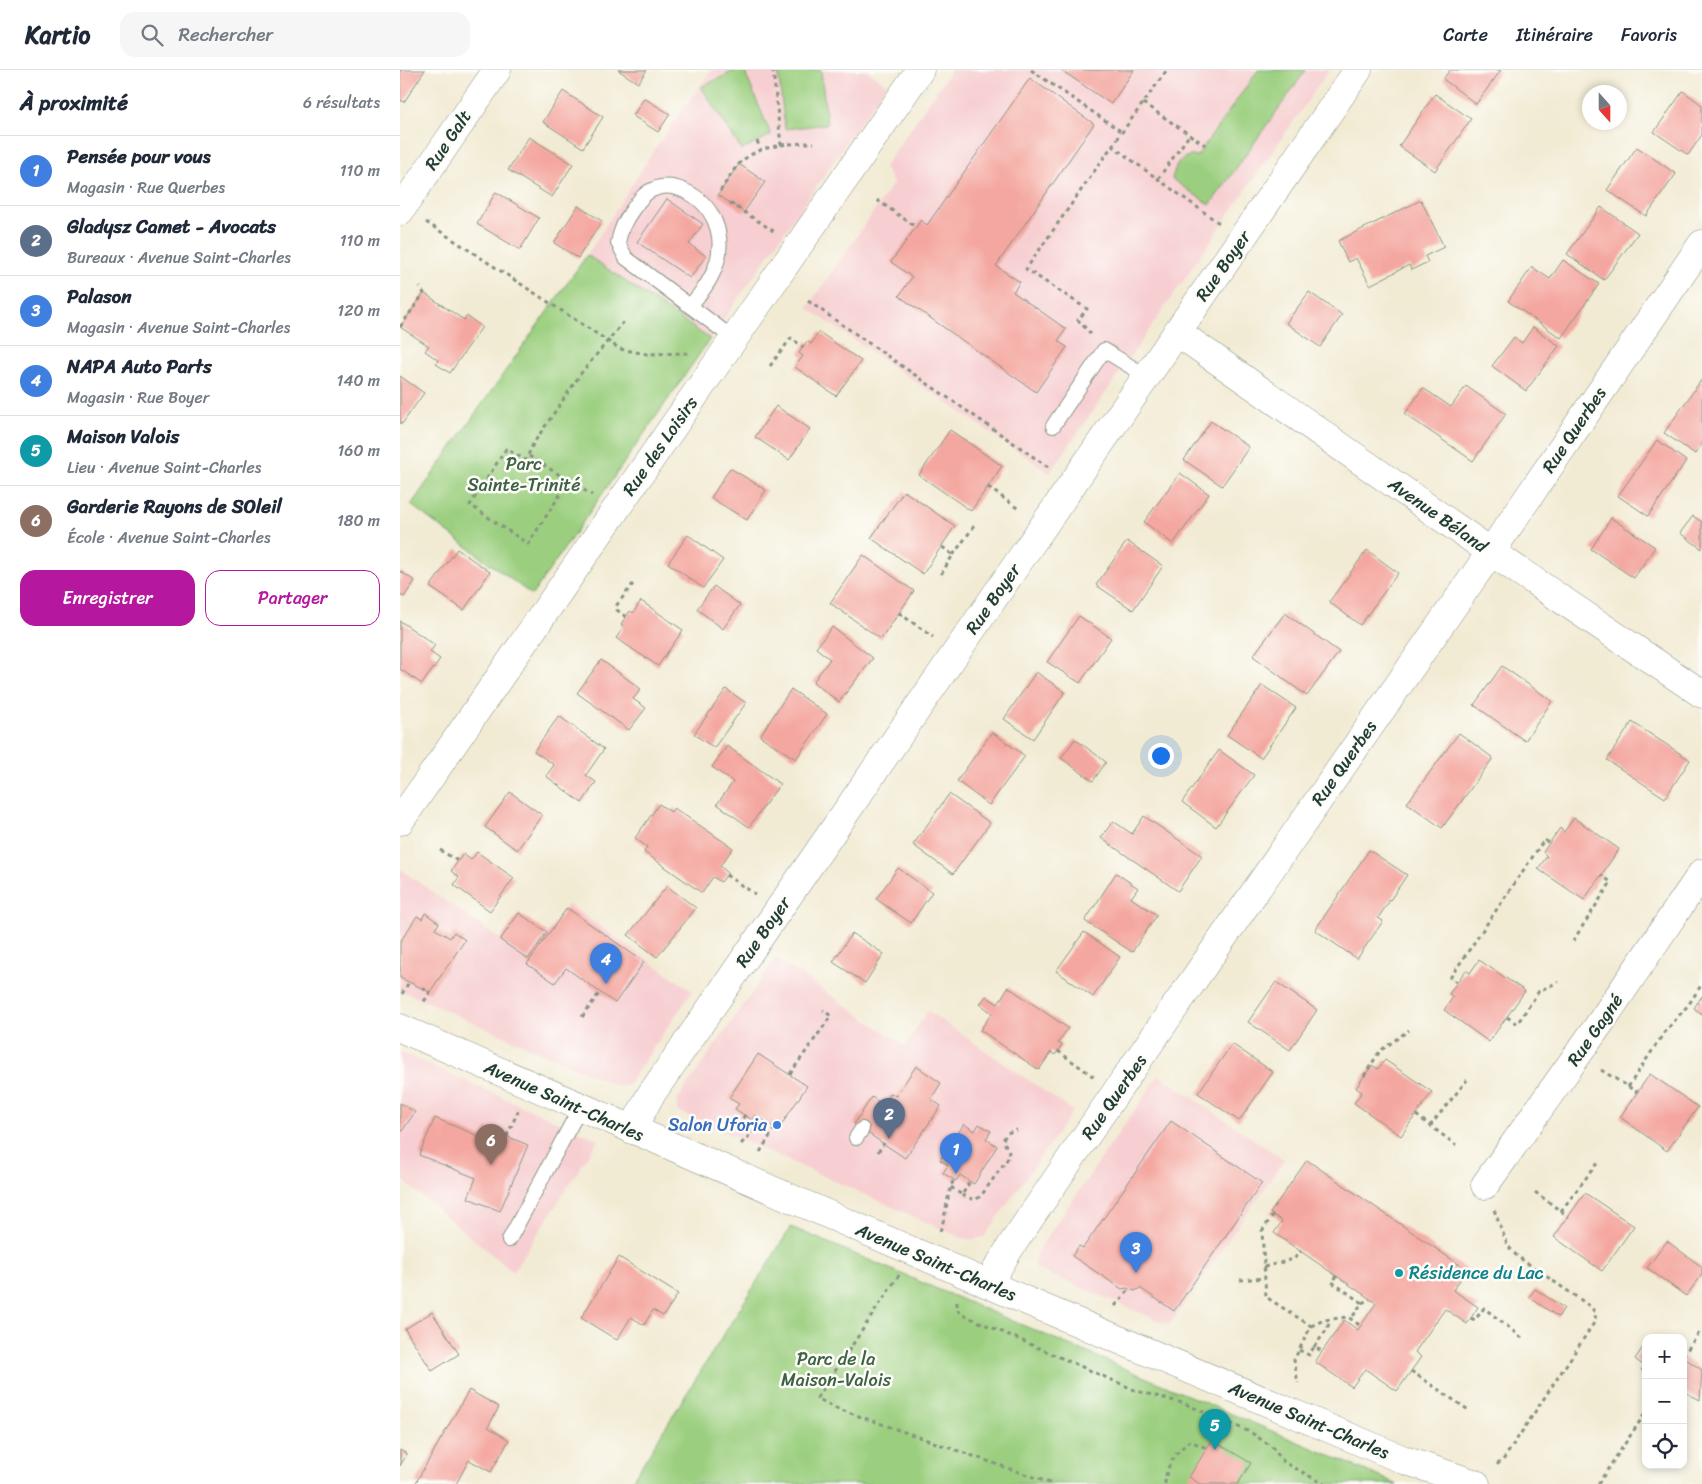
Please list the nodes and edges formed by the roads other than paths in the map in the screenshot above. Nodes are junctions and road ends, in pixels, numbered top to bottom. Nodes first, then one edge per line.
1 (497, 70) edge
2 (920, 70) edge
3 (1358, 70) edge
4 (410, 214) edge
5 (1702, 244) edge
6 (690, 306) junction
7 (1177, 332) junction
8 (734, 339) junction
9 (1146, 376) junction
10 (1053, 426) dead end
11 (1491, 552) junction
12 (1702, 694) edge
13 (400, 821) edge
14 (1702, 873) edge
15 (400, 1028) edge
16 (580, 1108) junction
17 (632, 1130) junction
18 (1485, 1185) dead end
19 (509, 1240) dead end
20 (988, 1284) junction
21 (1474, 1478) edge

1 - 4 street, Rue Galt
2 - 8 street, Rue des Loisirs
3 - 7 street, Rue Boyer
5 - 11 street, Rue Querbes
6 - 6 lane
6 - 8 lane
7 - 9 street, Rue Boyer
7 - 11 street, Avenue Béland
8 - 13 street, Rue des Loisirs
9 - 10 lane
9 - 17 street, Rue Boyer
11 - 12 street, Avenue Béland
11 - 20 street, Rue Querbes
14 - 18 street, Rue Gagné
15 - 16 street, Avenue Saint-Charles
16 - 17 street, Avenue Saint-Charles
16 - 19 lane
17 - 20 street, Avenue Saint-Charles
20 - 21 street, Avenue Saint-Charles

